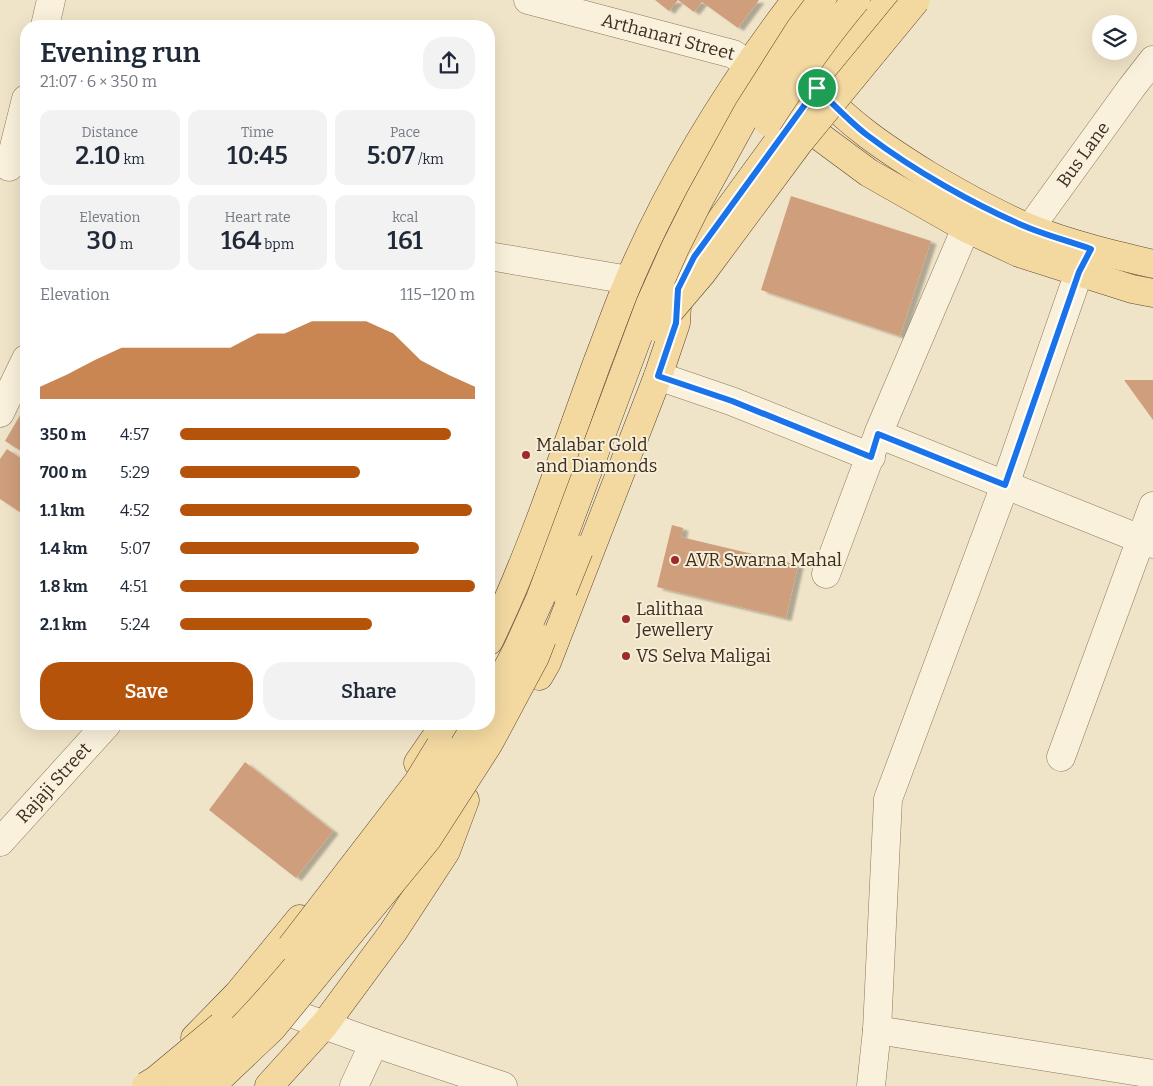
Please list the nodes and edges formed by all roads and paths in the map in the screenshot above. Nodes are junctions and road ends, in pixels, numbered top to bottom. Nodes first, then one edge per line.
1 (51, 0) edge
2 (528, 0) edge
3 (796, 0) edge
4 (822, 0) edge
5 (856, 0) edge
6 (889, 0) edge
7 (916, 0) edge
8 (46, 20) edge
9 (770, 33) junction
10 (1153, 60) edge
11 (748, 64) junction
12 (817, 88) junction
13 (797, 115) junction
14 (20, 128) edge
15 (12, 167) edge
16 (966, 228) junction
17 (1030, 228) junction
18 (1019, 252) junction
19 (495, 257) edge
20 (1085, 261) junction
21 (1153, 264) edge
22 (629, 280) junction
23 (1153, 293) edge
24 (656, 327) junction
25 (20, 371) edge
26 (658, 376) junction
27 (0, 413) edge
28 (875, 446) junction
29 (1005, 485) junction
30 (1153, 506) edge
31 (1147, 542) edge
32 (826, 574) dead end
33 (495, 627) edge
34 (495, 692) edge
35 (101, 730) edge
36 (473, 730) edge
37 (444, 731) edge
38 (1061, 757) dead end
39 (465, 800) junction
40 (0, 842) edge
41 (238, 994) junction
42 (324, 1024) junction
43 (877, 1030) junction
44 (374, 1043) junction
45 (1153, 1074) edge
46 (132, 1086) edge
47 (146, 1086) edge
48 (178, 1086) edge
49 (211, 1086) edge
50 (230, 1086) edge
51 (269, 1086) edge
52 (354, 1086) edge
53 (503, 1086) edge
54 (871, 1086) edge

1 - 8 street
2 - 11 street, Arthanari Street
3 - 9 main road
4 - 34 main road, bridge
5 - 24 main road, bridge
6 - 12 main road
7 - 24 main road, bridge
9 - 11 main road
9 - 12 main road
10 - 17 street, Bus Lane
11 - 13 main road
11 - 22 main road
12 - 13 main road
12 - 17 main road
13 - 16 main road
13 - 26 main road
14 - 15 street
16 - 18 main road
16 - 28 street
17 - 18 street, Bus Lane
17 - 20 main road
18 - 20 main road
19 - 22 street
20 - 21 main road
20 - 23 main road
20 - 29 street
22 - 33 main road
24 - 49 main road, bridge
25 - 27 street
26 - 28 street
26 - 39 main road
28 - 29 street
28 - 32 street
29 - 31 street
29 - 43 street
30 - 31 street
31 - 38 street
35 - 40 street, Rajaji Street
36 - 48 main road, bridge
37 - 41 main road
37 - 47 main road, bridge
39 - 42 main road
39 - 50 main road
41 - 42 street
41 - 46 main road
42 - 44 street
42 - 51 main road
43 - 45 street
43 - 54 street
44 - 52 street
44 - 53 street

